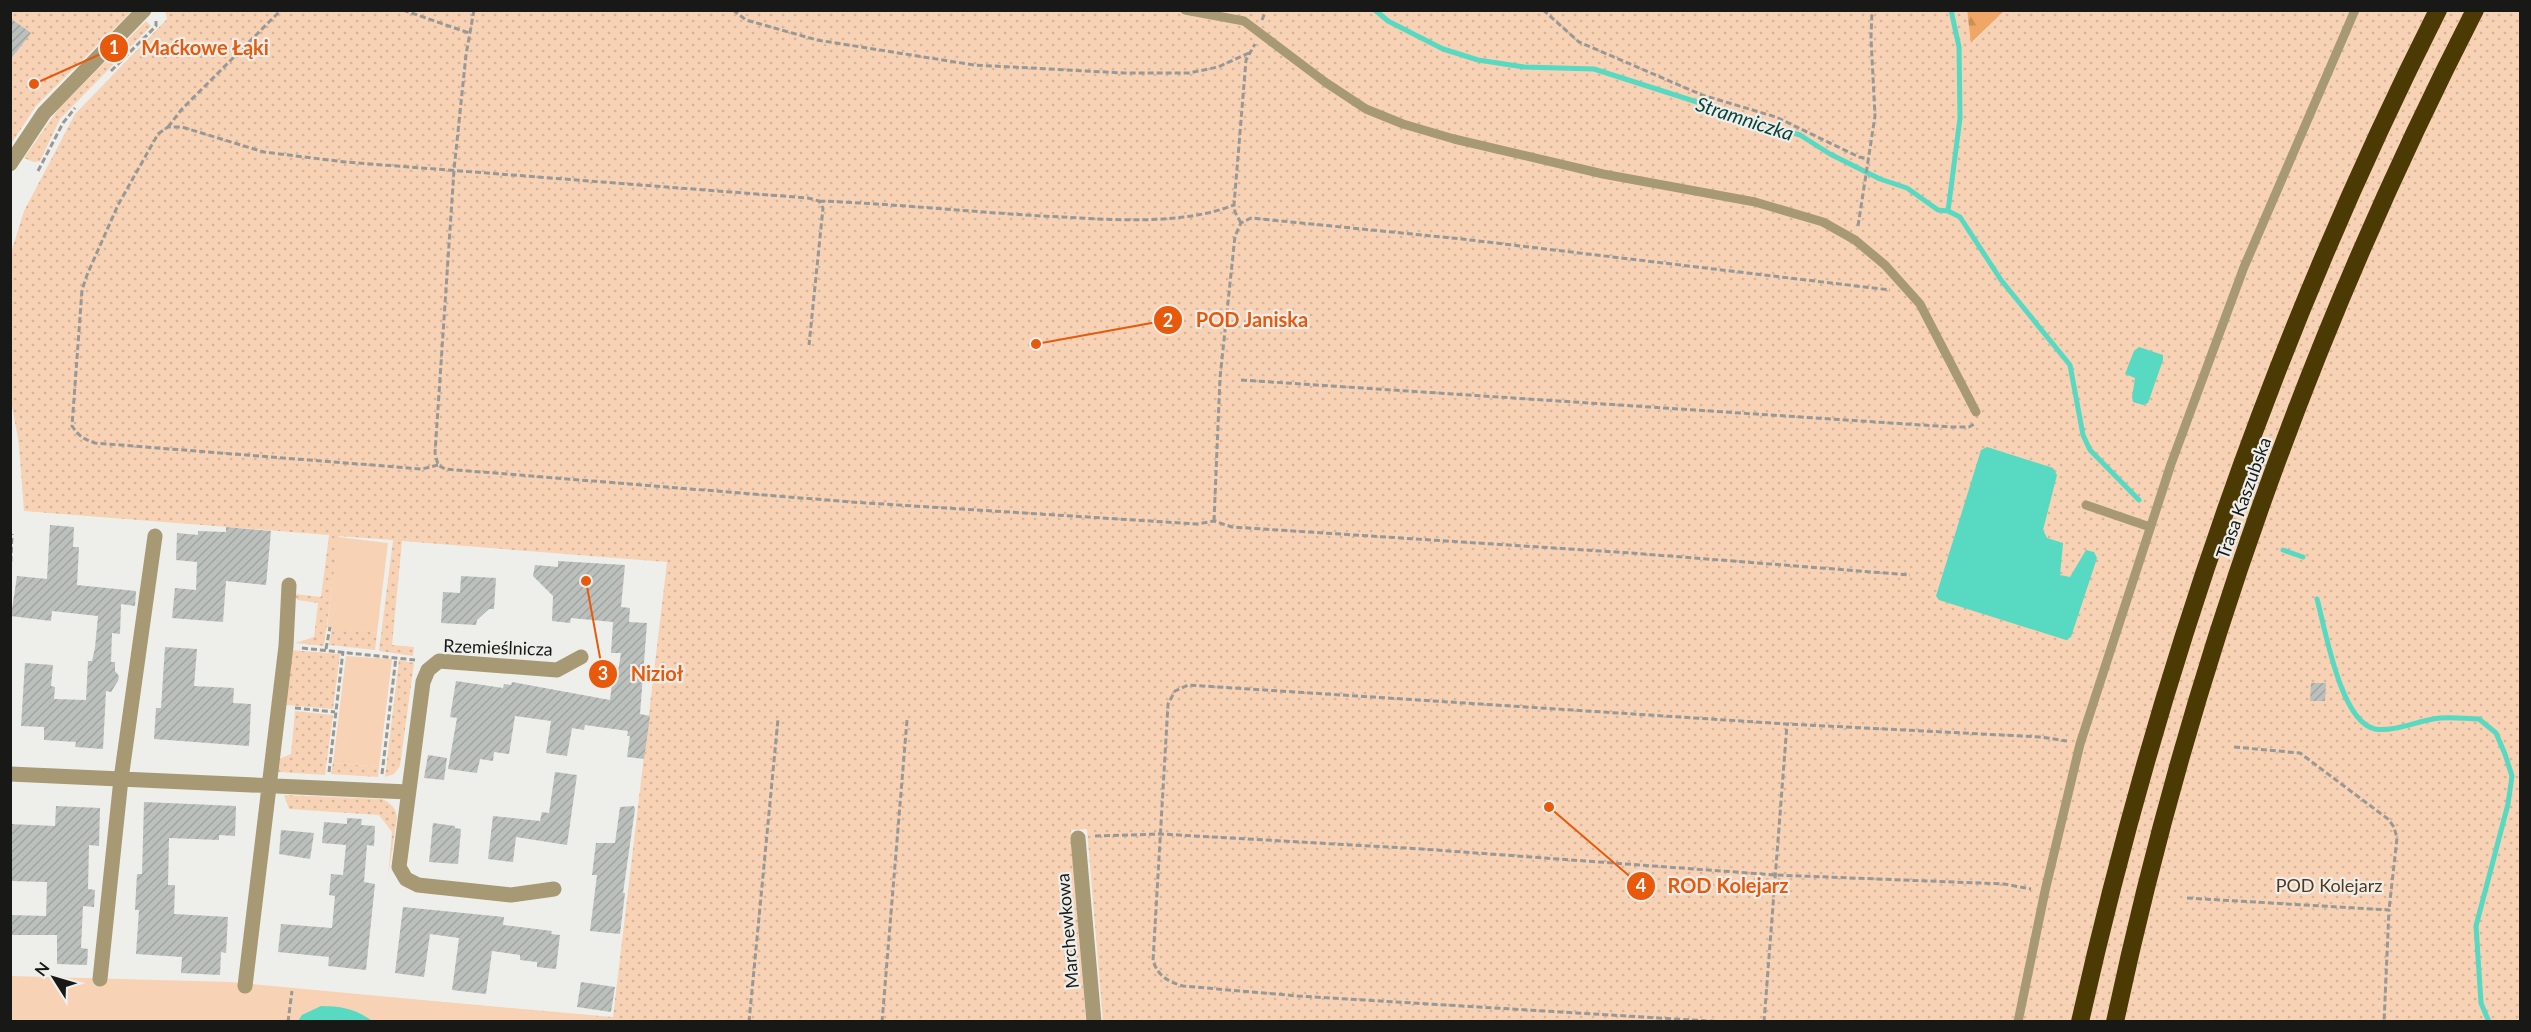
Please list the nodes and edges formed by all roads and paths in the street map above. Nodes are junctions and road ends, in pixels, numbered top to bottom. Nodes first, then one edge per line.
1 (281, 10) edge
2 (403, 10) edge
3 (474, 10) edge
4 (733, 10) edge
5 (1185, 10) edge
6 (1543, 10) edge
7 (1872, 10) edge
8 (2355, 10) edge
9 (2438, 10) edge
10 (2475, 10) edge
11 (150, 13) edge
12 (469, 33) junction
13 (1263, 33) junction
14 (1249, 53) junction
15 (107, 75) dead end
16 (77, 105) dead end
17 (168, 128) junction
18 (1869, 159) junction
19 (10, 164) edge
20 (454, 170) junction
21 (38, 171) dead end
22 (819, 201) junction
23 (1234, 205) junction
24 (1241, 223) junction
25 (1855, 240) junction
26 (1903, 285) junction
27 (809, 345) dead end
28 (1241, 380) dead end
29 (1976, 412) joint
30 (438, 465) junction
31 (2086, 505) dead end
32 (1214, 521) junction
33 (2150, 527) junction
34 (11, 535) edge
35 (154, 536) dead end
36 (1910, 575) dead end
37 (10, 580) edge
38 (290, 585) dead end
39 (330, 627) dead end
40 (286, 646) junction
41 (326, 649) junction
42 (343, 651) junction
43 (396, 657) junction
44 (581, 657) dead end
45 (428, 670) junction
46 (278, 706) junction
47 (336, 712) junction
48 (778, 719) dead end
49 (907, 720) dead end
50 (1787, 724) junction
51 (2080, 744) junction
52 (2234, 747) dead end
53 (10, 774) edge
54 (328, 778) dead end
55 (122, 779) junction
56 (381, 780) dead end
57 (270, 786) junction
58 (408, 792) junction
59 (1161, 834) junction
60 (1078, 838) joint
61 (1776, 875) junction
62 (554, 889) dead end
63 (2045, 891) junction
64 (2187, 898) dead end
65 (2389, 910) junction
66 (100, 979) dead end
67 (245, 986) dead end
68 (292, 991) dead end
69 (288, 1022) edge
70 (749, 1022) edge
71 (882, 1022) edge
72 (1094, 1022) edge
73 (1725, 1022) edge
74 (1764, 1022) edge
75 (2018, 1022) edge
76 (2080, 1022) edge
77 (2115, 1022) edge
78 (2384, 1022) edge

1 - 17 path
2 - 12 path
3 - 12 path
4 - 14 path
5 - 13 lane
6 - 18 path
7 - 18 path
8 - 33 lane
9 - 76 highway, Trasa Kaszubska
10 - 77 highway, Trasa Kaszubska
11 - 15 path
11 - 19 street
12 - 20 path
13 - 14 path
13 - 25 lane
14 - 23 path
16 - 21 path
17 - 20 path
17 - 30 path
18 - 25 path
20 - 22 path
20 - 30 path
22 - 23 path
22 - 27 path
23 - 24 path
24 - 26 path
24 - 32 path
25 - 26 lane
26 - 29 lane
28 - 29 path
30 - 32 path
31 - 33 lane
32 - 36 path
33 - 51 lane
34 - 37 path
35 - 55 street
38 - 40 street
39 - 41 path
40 - 41 path
40 - 46 street
41 - 42 path
42 - 43 path
42 - 47 path
43 - 45 path
43 - 56 path
44 - 45 street, Rzemieślnicza
45 - 58 street, Rzemieślnicza
46 - 47 path
46 - 57 street
47 - 54 path
48 - 70 path
49 - 71 path
50 - 51 path
50 - 59 path
50 - 61 path
51 - 63 lane
52 - 65 path
53 - 55 street
55 - 57 street
55 - 66 street
57 - 58 street
57 - 67 street
58 - 62 street, Rzemieślnicza
59 - 60 path
59 - 61 path
59 - 73 path
60 - 72 street, Marchewkowa
61 - 63 path
61 - 74 path
63 - 75 lane
64 - 65 path
65 - 78 path
68 - 69 path

